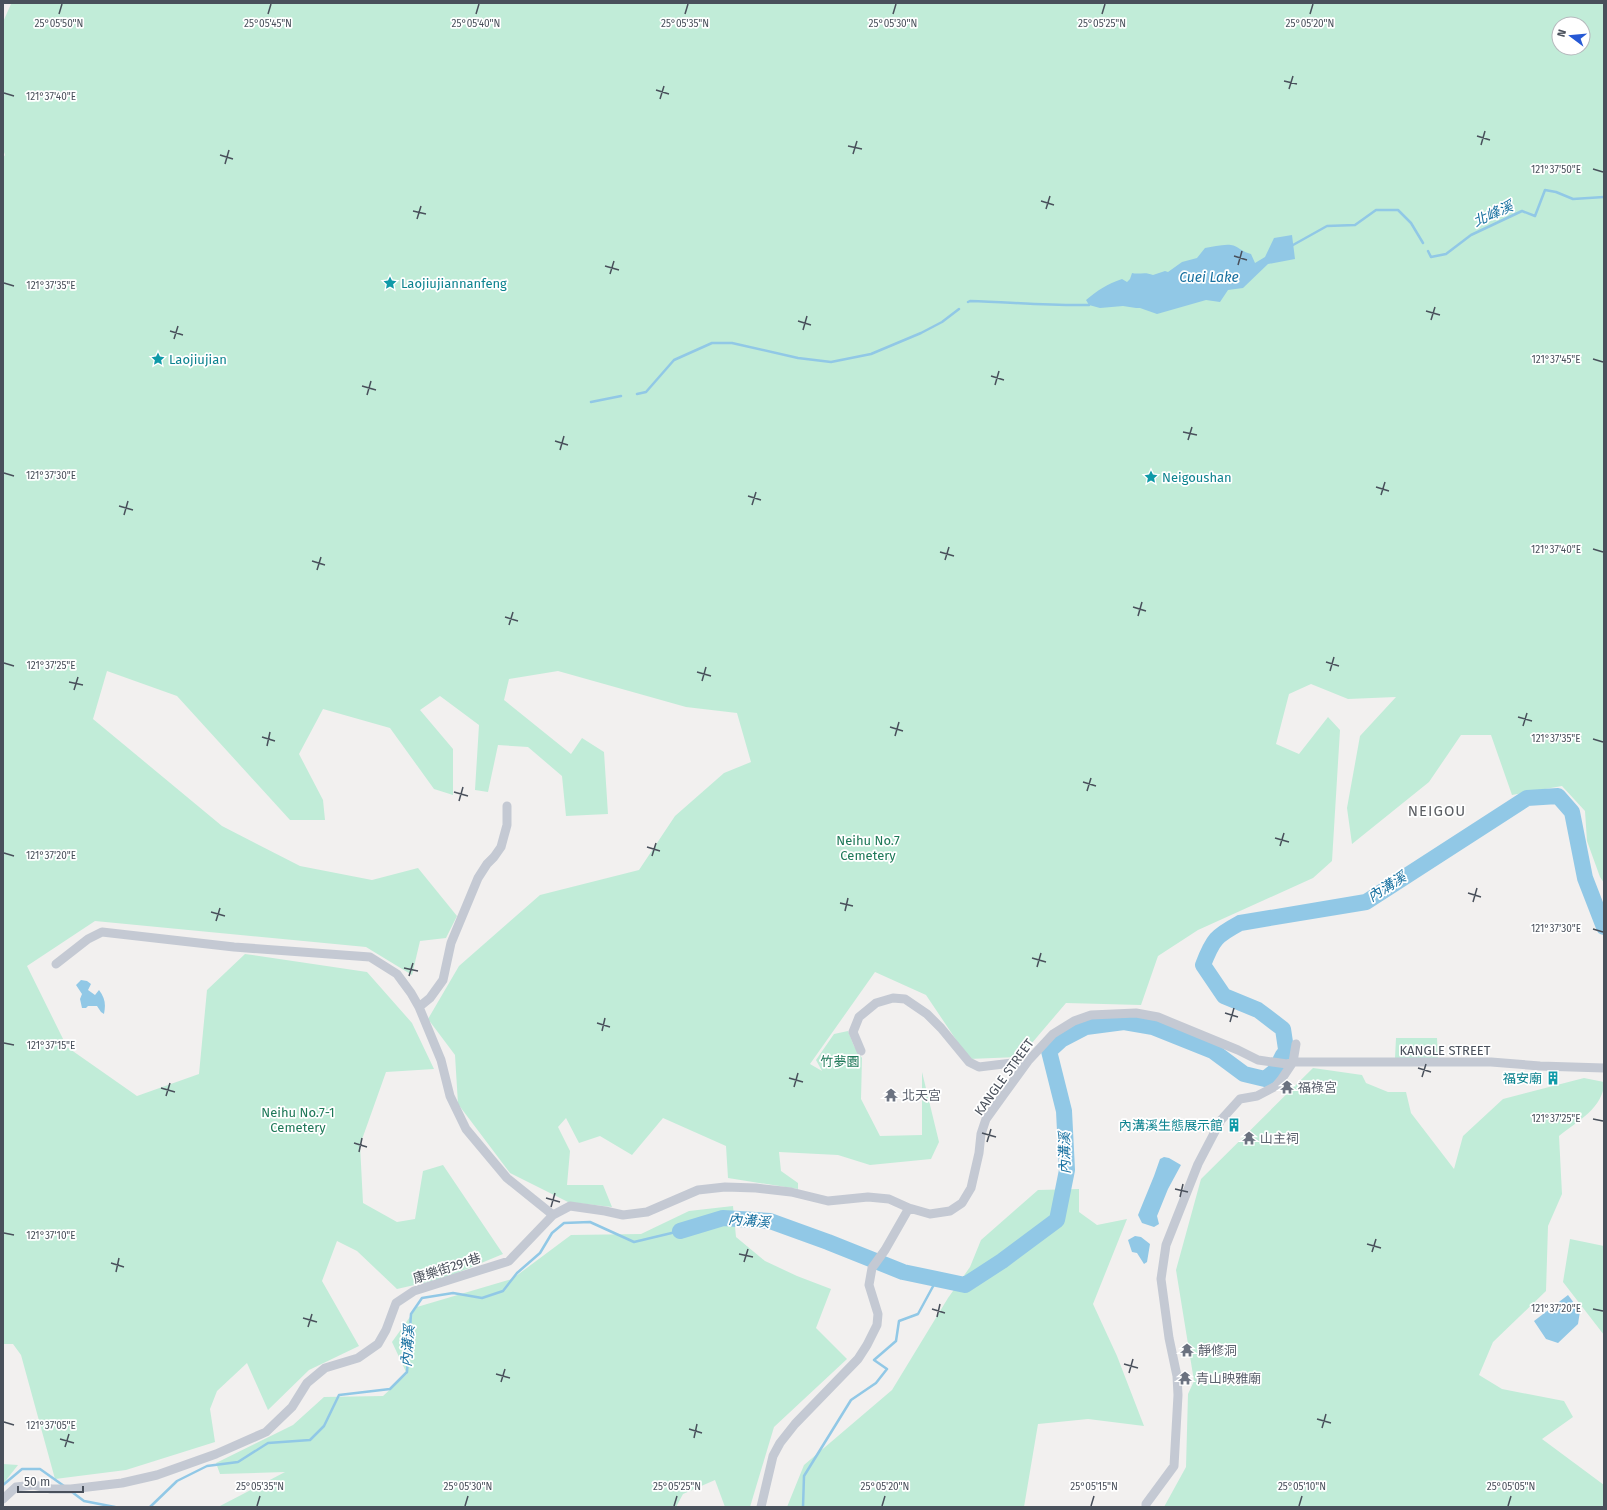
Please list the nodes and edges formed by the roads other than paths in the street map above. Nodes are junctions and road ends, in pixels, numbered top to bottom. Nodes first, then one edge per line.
1 (507, 806) dead end
2 (56, 964) dead end
3 (418, 1007) junction
4 (1296, 1044) dead end
5 (861, 1051) dead end
6 (1028, 1061) junction
7 (1289, 1063) junction
8 (1604, 1068) edge
9 (756, 1188) joint
10 (909, 1208) junction
11 (553, 1215) junction
12 (3, 1499) edge
13 (761, 1507) edge
14 (1146, 1507) edge

1 - 3 street
2 - 3 street
3 - 11 street
4 - 7 street
5 - 6 street
6 - 7 street, KANGLE STREET
6 - 10 street, KANGLE STREET
7 - 8 street, KANGLE STREET
7 - 14 street
9 - 10 street, KANGLE STREET
9 - 11 street, 康樂街291巷
10 - 13 street
11 - 12 street, 康樂街291巷

